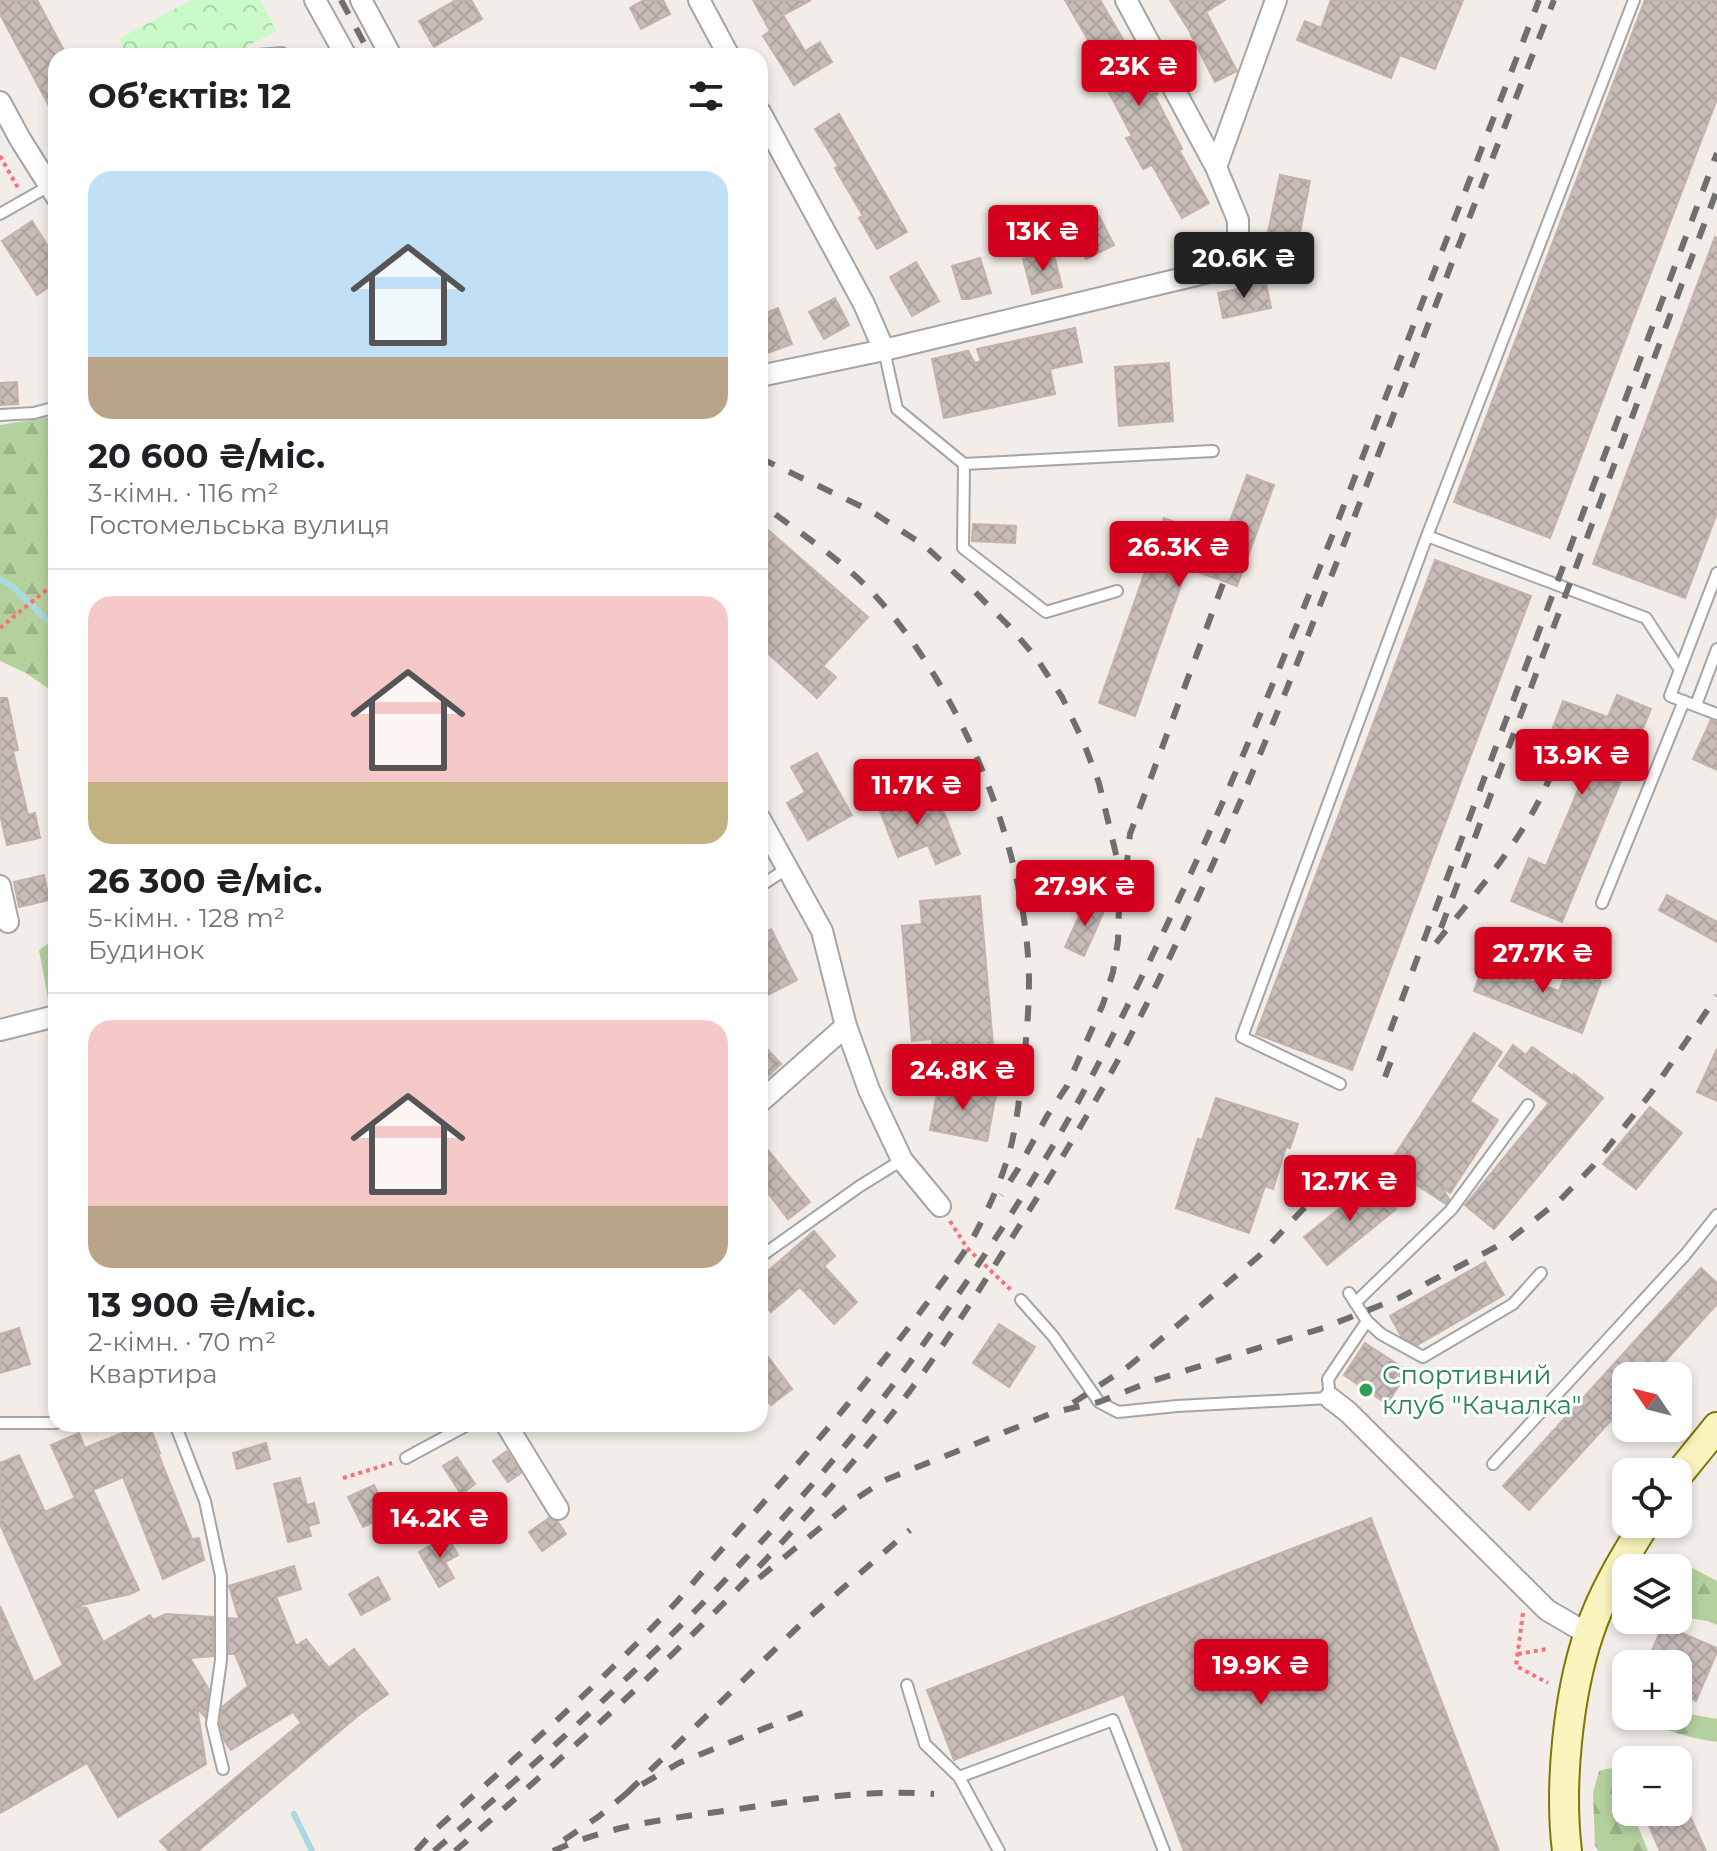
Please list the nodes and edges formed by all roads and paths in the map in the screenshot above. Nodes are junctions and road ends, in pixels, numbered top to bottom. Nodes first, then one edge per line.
1 (315, 0) edge
2 (361, 0) edge
3 (699, 0) edge
4 (1126, 0) edge
5 (1276, 0) edge
6 (1634, 0) edge
7 (342, 48) edge
8 (387, 48) edge
9 (725, 48) edge
10 (0, 102) edge
11 (768, 127) edge
12 (0, 156) edge
13 (1216, 167) junction
14 (48, 179) edge
15 (48, 190) edge
16 (25, 200) junction
17 (0, 214) edge
18 (884, 350) junction
19 (768, 374) edge
20 (48, 409) edge
21 (0, 415) edge
22 (1213, 451) dead end
23 (964, 464) junction
24 (1427, 536) junction
25 (1717, 573) edge
26 (48, 589) edge
27 (1117, 591) dead end
28 (0, 628) edge
29 (1717, 649) edge
30 (1680, 670) junction
31 (1684, 701) junction
32 (1696, 705) junction
33 (1717, 714) edge
34 (768, 833) edge
35 (788, 868) junction
36 (768, 881) edge
37 (0, 886) edge
38 (1602, 903) dead end
39 (8, 922) dead end
40 (48, 1018) edge
41 (846, 1026) junction
42 (0, 1030) edge
43 (1340, 1084) dead end
44 (768, 1095) edge
45 (1528, 1105) dead end
46 (902, 1160) junction
47 (940, 1206) joint
48 (1715, 1223) edge
49 (768, 1251) edge
50 (1541, 1273) dead end
51 (1021, 1300) joint
52 (1367, 1321) junction
53 (1330, 1398) junction
54 (0, 1423) edge
55 (48, 1423) edge
56 (1717, 1427) edge
57 (178, 1432) edge
58 (454, 1432) edge
59 (511, 1432) edge
60 (406, 1458) joint
61 (1692, 1458) edge
62 (1493, 1464) dead end
63 (343, 1478) dead end
64 (558, 1509) dead end
65 (1637, 1538) edge
66 (1524, 1607) dead end
67 (1588, 1634) junction
68 (1547, 1649) dead end
69 (1518, 1654) junction
70 (1548, 1683) dead end
71 (907, 1685) dead end
72 (223, 1769) dead end
73 (959, 1777) junction
74 (999, 1851) edge
75 (1164, 1851) edge
76 (1567, 1851) edge

1 - 7 street
2 - 8 street
3 - 9 street
4 - 13 street
5 - 13 street
6 - 24 lane
10 - 14 street
11 - 18 street
12 - 16 path
13 - 18 street
15 - 16 lane
16 - 17 lane
18 - 19 street
18 - 23 lane
20 - 21 lane
22 - 23 lane
23 - 27 lane
24 - 30 lane
24 - 43 lane
25 - 30 lane
26 - 28 path
29 - 32 lane
30 - 31 lane
31 - 32 lane
31 - 38 lane
32 - 33 lane
34 - 35 street
35 - 36 lane
35 - 41 street
37 - 39 street
40 - 42 street
41 - 44 street
41 - 46 street
45 - 52 lane
46 - 47 street
46 - 49 lane
47 - 51 path
48 - 62 lane
50 - 52 lane
51 - 53 lane
52 - 53 lane
53 - 67 street
54 - 55 lane
56 - 61 main road
57 - 72 lane
58 - 60 lane
59 - 64 street
60 - 63 path
65 - 67 main road
66 - 69 path
67 - 76 main road
68 - 69 path
69 - 70 path
71 - 73 lane
73 - 74 lane
73 - 75 lane

